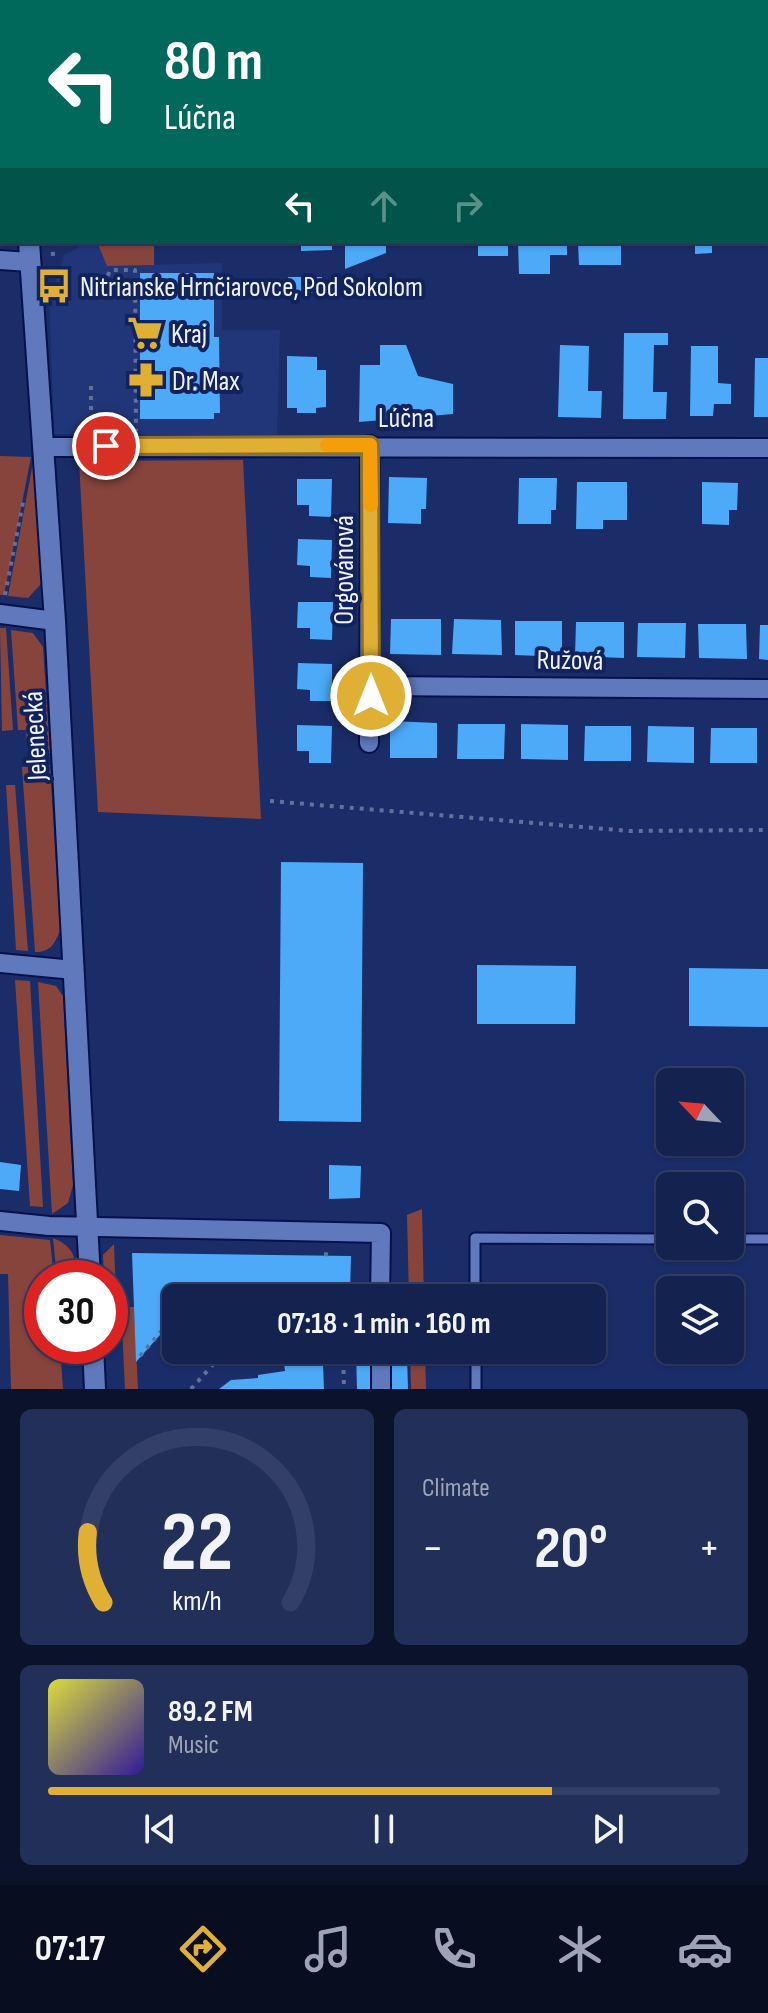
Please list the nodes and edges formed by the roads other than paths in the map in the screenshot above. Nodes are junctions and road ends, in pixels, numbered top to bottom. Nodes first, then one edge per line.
1 (29, 252) edge
2 (0, 260) edge
3 (370, 445) junction
4 (43, 447) junction
5 (768, 448) edge
6 (2, 608) edge
7 (55, 621) junction
8 (370, 686) junction
9 (768, 689) edge
10 (369, 743) dead end
11 (0, 963) edge
12 (74, 970) junction
13 (0, 1221) edge
14 (88, 1227) junction
15 (656, 1239) edge
16 (744, 1239) edge
17 (768, 1239) edge
18 (89, 1260) edge
19 (380, 1284) edge
20 (475, 1284) edge
21 (94, 1364) edge
22 (381, 1364) edge
23 (476, 1364) edge
24 (95, 1389) edge
25 (381, 1389) edge
26 (476, 1389) edge

1 - 2 street
1 - 4 street, Jelenecká
3 - 4 street, Lúčna
3 - 5 street, Lúčna
3 - 8 street, Orgovánová
4 - 7 street, Jelenecká
6 - 7 street
7 - 12 street, Jelenecká
8 - 9 street, Ružová
8 - 10 street, Orgovánová
11 - 12 street
12 - 14 street, Jelenecká
13 - 14 street
14 - 18 street, Jelenecká
14 - 19 street
15 - 20 lane
16 - 17 lane
21 - 24 street
22 - 25 street
23 - 26 lane

